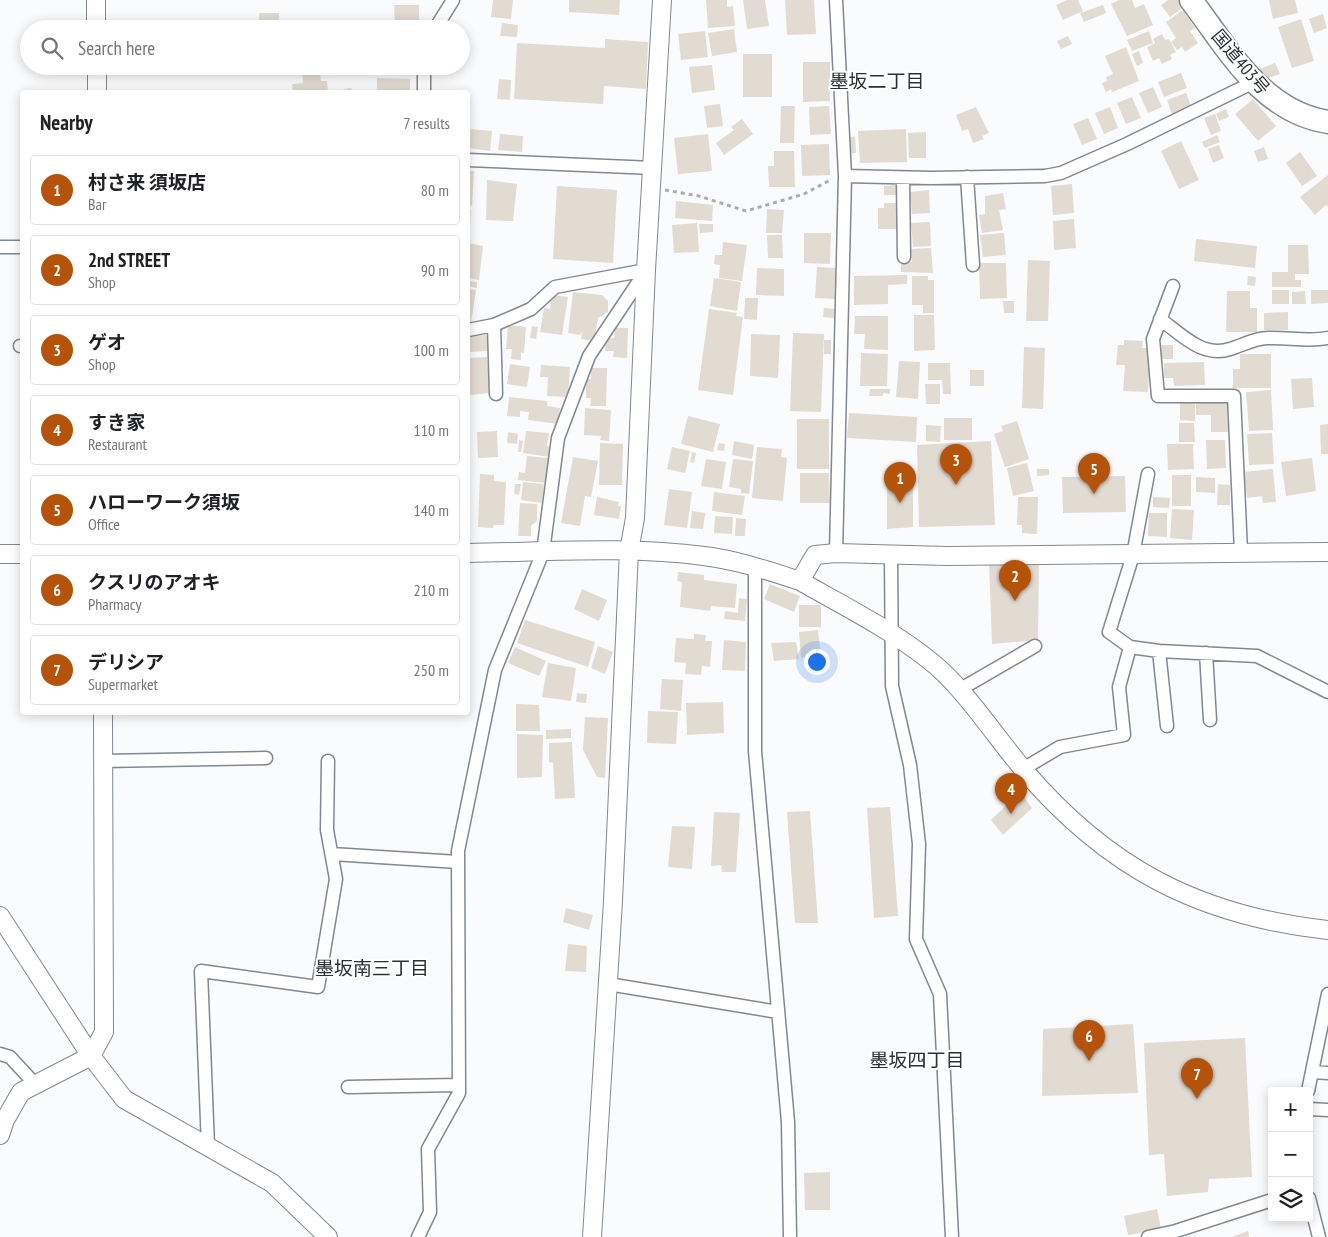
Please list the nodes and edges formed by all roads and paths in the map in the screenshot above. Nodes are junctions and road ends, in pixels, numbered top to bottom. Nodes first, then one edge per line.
1 (96, 0) edge
2 (453, 0) edge
3 (662, 0) edge
4 (836, 0) edge
5 (1191, 0) edge
6 (96, 20) edge
7 (441, 20) edge
8 (97, 75) edge
9 (424, 75) edge
10 (1254, 82) junction
11 (97, 90) edge
12 (424, 90) edge
13 (1328, 122) edge
14 (470, 160) edge
15 (653, 168) junction
16 (844, 176) junction
17 (967, 177) junction
18 (903, 178) junction
19 (652, 187) junction
20 (0, 246) edge
21 (20, 247) edge
22 (904, 257) dead end
23 (973, 265) dead end
24 (646, 270) junction
25 (1173, 286) dead end
26 (1160, 319) junction
27 (494, 325) junction
28 (470, 330) edge
29 (1328, 338) edge
30 (496, 394) dead end
31 (1148, 474) dead end
32 (628, 551) junction
33 (543, 552) junction
34 (1240, 552) junction
35 (1328, 552) edge
36 (470, 553) edge
37 (836, 553) junction
38 (0, 554) edge
39 (20, 554) edge
40 (891, 555) junction
41 (1133, 555) junction
42 (755, 567) junction
43 (800, 581) junction
44 (892, 634) junction
45 (1035, 646) dead end
46 (1130, 647) junction
47 (1159, 651) junction
48 (1206, 652) junction
49 (959, 690) junction
50 (1328, 692) edge
51 (103, 715) edge
52 (1210, 720) dead end
53 (1167, 726) dead end
54 (266, 758) dead end
55 (103, 761) junction
56 (328, 761) dead end
57 (1023, 769) junction
58 (332, 854) junction
59 (458, 862) junction
60 (0, 916) edge
61 (1328, 930) edge
62 (608, 984) junction
63 (1328, 994) edge
64 (778, 1012) junction
65 (0, 1054) edge
66 (91, 1056) junction
67 (1312, 1072) junction
68 (1328, 1073) edge
69 (35, 1084) junction
70 (458, 1085) junction
71 (348, 1087) dead end
72 (1309, 1087) edge
73 (1313, 1109) edge
74 (1328, 1110) edge
75 (0, 1135) edge
76 (208, 1146) junction
77 (1268, 1201) edge
78 (1313, 1212) edge
79 (328, 1237) edge
80 (418, 1237) edge
81 (592, 1237) edge
82 (790, 1237) edge
83 (952, 1237) edge
84 (1148, 1237) edge
85 (1320, 1237) edge

1 - 6 street
2 - 7 street
3 - 15 street
4 - 16 street
5 - 10 highway, 国道403号
8 - 11 street
9 - 12 street
10 - 13 highway, 国道403号
10 - 17 street
14 - 15 street
15 - 19 street
16 - 18 street
16 - 19 path
16 - 37 street
17 - 18 street
17 - 23 street
18 - 22 street
19 - 24 street
20 - 21 street
24 - 27 street
24 - 32 street
24 - 33 street
25 - 26 street
26 - 29 street
26 - 34 street
27 - 28 street
27 - 30 street
31 - 41 street
32 - 33 street
32 - 42 street
32 - 62 street
33 - 36 street
33 - 59 street
34 - 35 street
34 - 41 street
37 - 40 street
37 - 43 street
38 - 39 street
40 - 41 street
40 - 44 street
41 - 46 street
42 - 43 street
42 - 64 street
43 - 44 street
44 - 49 street
44 - 83 street
45 - 49 street
46 - 47 street
46 - 57 street
47 - 48 street
47 - 53 street
48 - 50 street
48 - 52 street
49 - 57 street
51 - 55 street
54 - 55 street
55 - 66 street
56 - 58 street
57 - 61 street
58 - 59 street
58 - 76 street
59 - 70 street
60 - 66 street
62 - 64 street
62 - 81 street
63 - 67 street
64 - 82 street
65 - 69 street
66 - 69 street
66 - 76 street
67 - 68 street
67 - 72 street
69 - 75 street
70 - 71 street
70 - 80 street
73 - 74 street
76 - 79 street
77 - 84 street
78 - 85 street

